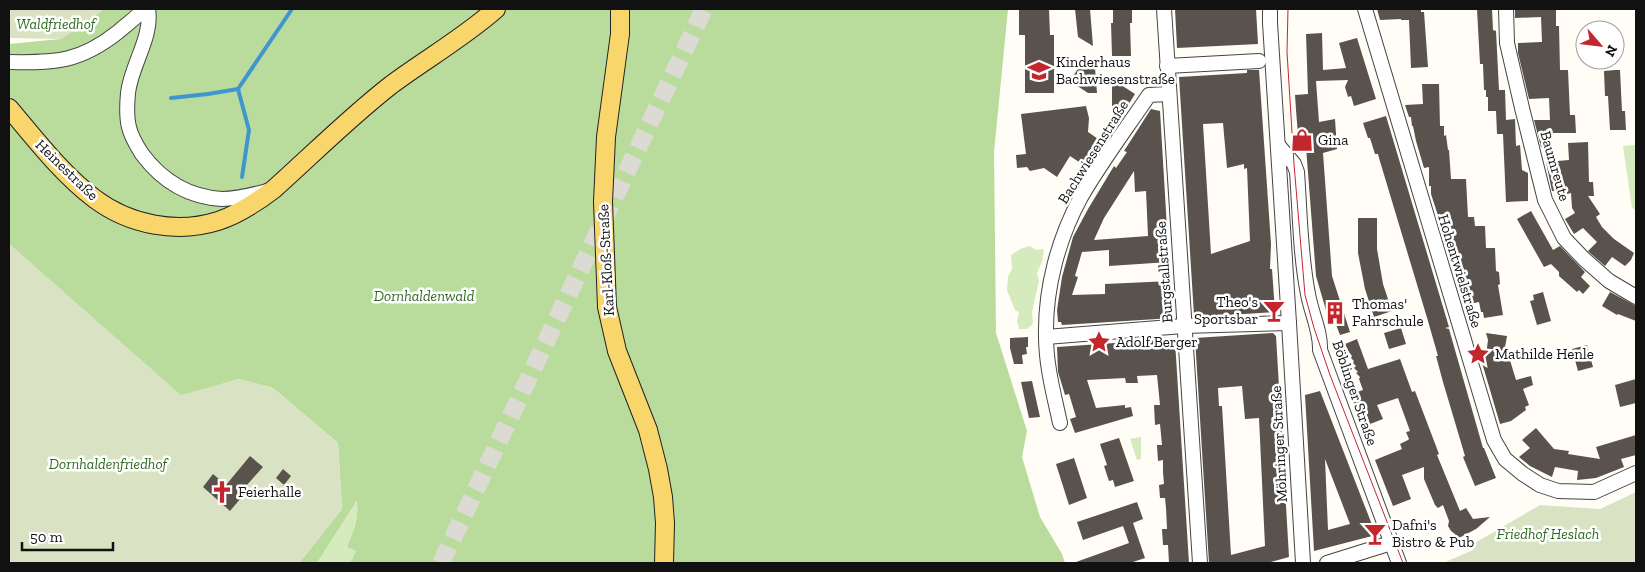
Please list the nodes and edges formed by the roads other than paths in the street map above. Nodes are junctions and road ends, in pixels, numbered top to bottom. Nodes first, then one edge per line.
1 (144, 9) edge
2 (148, 9) edge
3 (496, 9) edge
4 (620, 9) edge
5 (1164, 9) edge
6 (1270, 9) edge
7 (1365, 9) edge
8 (1506, 9) edge
9 (1259, 61) dead end
10 (9, 62) edge
11 (1167, 66) junction
12 (1168, 94) junction
13 (9, 108) edge
14 (1278, 145) junction
15 (274, 189) junction
16 (1636, 297) edge
17 (1289, 323) junction
18 (1184, 326) junction
19 (1046, 337) junction
20 (1060, 423) dead end
21 (1636, 473) edge
22 (1391, 543) junction
23 (1336, 562) edge
24 (664, 563) edge
25 (1200, 563) edge
26 (1302, 563) edge
27 (1399, 563) edge

1 - 10 street
2 - 15 street
3 - 15 main road
4 - 24 main road, Karl-Kloß-Straße
5 - 11 street, Burgstallstraße
6 - 14 street
7 - 21 street, Hohentwielstraße
8 - 16 street, Baumreute
9 - 11 street
11 - 12 street, Burgstallstraße
12 - 18 street, Burgstallstraße
12 - 19 street, Bachwiesenstraße
13 - 15 main road, Heinestraße
14 - 17 street
14 - 22 street, Böblinger Straße
17 - 18 street
17 - 26 street, Möhringer Straße
18 - 19 street
18 - 25 street, Burgstallstraße
19 - 20 street, Bachwiesenstraße
22 - 23 street
22 - 27 street, Böblinger Straße

